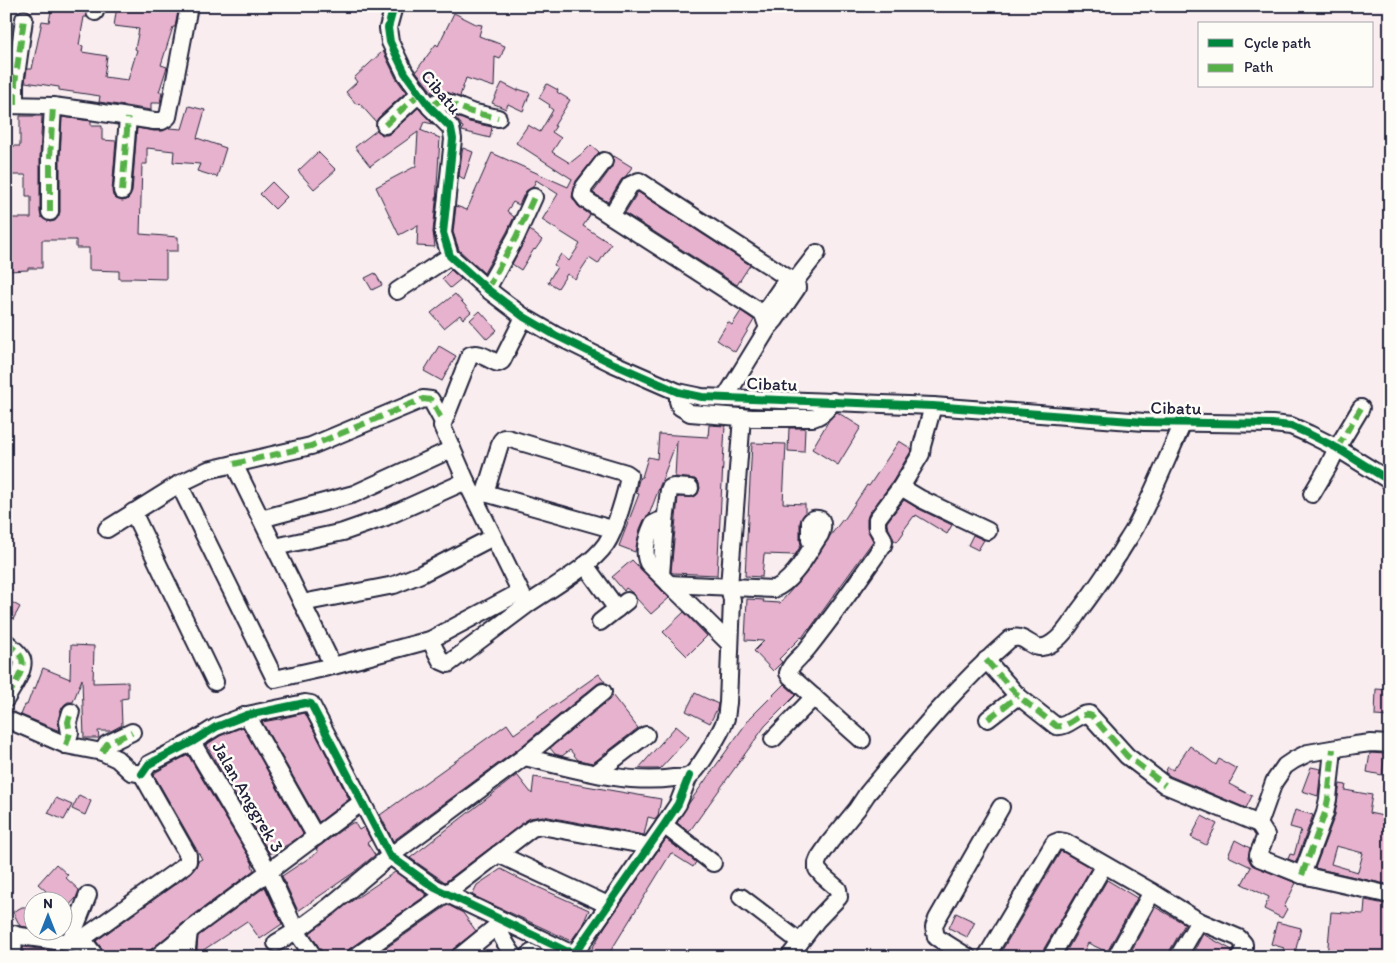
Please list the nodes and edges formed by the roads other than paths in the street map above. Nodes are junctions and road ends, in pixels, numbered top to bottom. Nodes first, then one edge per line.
1 (188, 6) edge
2 (394, 6) edge
3 (24, 19) dead end
4 (420, 93) junction
5 (11, 105) edge
6 (52, 106) junction
7 (430, 107) junction
8 (128, 118) junction
9 (498, 118) dead end
10 (385, 125) dead end
11 (604, 161) dead end
12 (122, 192) dead end
13 (534, 198) dead end
14 (50, 212) dead end
15 (611, 216) junction
16 (817, 253) dead end
17 (450, 256) junction
18 (792, 279) junction
19 (487, 289) junction
20 (397, 291) dead end
21 (524, 317) junction
22 (766, 321) junction
23 (678, 392) junction
24 (725, 398) junction
25 (833, 401) junction
26 (934, 406) junction
27 (1361, 408) dead end
28 (747, 417) junction
29 (443, 422) junction
30 (1183, 423) junction
31 (1337, 448) junction
32 (452, 450) junction
33 (234, 464) junction
34 (466, 481) junction
35 (1390, 481) edge
36 (179, 484) junction
37 (901, 487) junction
38 (690, 488) dead end
39 (1312, 494) dead end
40 (480, 496) junction
41 (133, 512) junction
42 (261, 519) junction
43 (108, 528) dead end
44 (612, 529) junction
45 (988, 531) dead end
46 (493, 537) junction
47 (813, 546) dead end
48 (275, 547) junction
49 (585, 565) junction
50 (665, 579) junction
51 (733, 591) junction
52 (524, 598) junction
53 (302, 604) junction
54 (600, 622) dead end
55 (430, 640) junction
56 (6, 642) edge
57 (730, 644) junction
58 (986, 660) junction
59 (333, 666) junction
60 (215, 682) dead end
61 (603, 692) dead end
62 (1018, 696) junction
63 (814, 697) junction
64 (6, 699) edge
65 (71, 712) dead end
66 (247, 715) junction
67 (988, 719) dead end
68 (7, 720) edge
69 (132, 732) dead end
70 (646, 735) dead end
71 (773, 739) dead end
72 (862, 740) dead end
73 (192, 742) junction
74 (1390, 744) edge
75 (66, 745) junction
76 (1333, 749) junction
77 (102, 752) junction
78 (524, 757) junction
79 (596, 773) junction
80 (142, 774) junction
81 (689, 776) junction
82 (362, 802) junction
83 (1001, 807) dead end
84 (1259, 824) junction
85 (664, 825) junction
86 (316, 837) junction
87 (649, 846) junction
88 (498, 854) junction
89 (390, 856) junction
90 (713, 863) dead end
91 (1104, 865) junction
92 (269, 872) junction
93 (1302, 875) junction
94 (1152, 892) junction
95 (447, 893) junction
96 (88, 895) dead end
97 (1390, 895) edge
98 (741, 898) dead end
99 (608, 905) junction
100 (1199, 921) junction
101 (499, 924) junction
102 (189, 931) junction
103 (296, 931) junction
104 (10, 934) edge
105 (800, 942) junction
106 (276, 943) dead end
107 (77, 946) edge
108 (950, 952) edge
109 (13, 957) edge
110 (96, 957) edge
111 (157, 957) edge
112 (186, 957) edge
113 (314, 957) edge
114 (355, 957) edge
115 (459, 957) edge
116 (515, 957) edge
117 (528, 957) edge
118 (538, 957) edge
119 (789, 957) edge
120 (968, 957) edge
121 (986, 957) edge
122 (1051, 957) edge
123 (1116, 957) edge
124 (1178, 957) edge
125 (1240, 957) edge

1 - 8 street
2 - 4 street, Cibatu
3 - 5 street
4 - 7 street, Cibatu
4 - 10 street
5 - 6 street
6 - 8 street
6 - 14 street
7 - 9 street
7 - 17 street, Cibatu
8 - 12 street
11 - 15 street
13 - 19 street
15 - 18 street
15 - 22 street
16 - 18 street
17 - 19 street, Cibatu
17 - 20 street
18 - 22 street
19 - 21 street, Cibatu
21 - 23 street, Cibatu
21 - 29 street
22 - 24 street
23 - 24 street, Cibatu
23 - 28 street
24 - 25 street, Cibatu
25 - 26 street, Cibatu
25 - 28 street
26 - 30 street, Cibatu
26 - 37 street
27 - 31 street
28 - 51 street
29 - 32 street
29 - 33 street
30 - 31 street, Cibatu
30 - 58 street
31 - 35 street, Cibatu
31 - 39 street
32 - 34 street
32 - 42 street
33 - 36 street
33 - 42 street
34 - 40 street
34 - 48 street
36 - 41 street
36 - 59 street
37 - 45 street
37 - 63 street
38 - 50 street
40 - 44 street
40 - 44 street
40 - 46 street
41 - 43 street
41 - 60 street
42 - 48 street
44 - 49 street
46 - 52 street
46 - 53 street
47 - 51 street
48 - 53 street
49 - 52 street
49 - 54 street
50 - 51 street
50 - 57 street
51 - 57 street
52 - 55 street
52 - 55 street
53 - 59 street
55 - 59 street
56 - 64 street
57 - 81 street
58 - 62 street
58 - 105 street
61 - 78 street
62 - 67 street
62 - 84 street
63 - 71 street
63 - 72 street
65 - 75 street
66 - 73 street
66 - 82 street
66 - 86 street
68 - 75 street
69 - 77 street
70 - 79 street
73 - 80 street
73 - 92 street, Jalan Anggrek 3
74 - 76 street
75 - 77 street
76 - 84 street
76 - 93 street
77 - 80 street
78 - 79 street
78 - 89 street
79 - 81 street
80 - 107 street
81 - 85 street
82 - 86 street
82 - 89 street
83 - 108 street
84 - 93 street
85 - 87 street
85 - 90 street
86 - 92 street
87 - 88 street
87 - 99 street
88 - 95 street
88 - 99 street
89 - 95 street
89 - 103 street
91 - 94 street
91 - 121 street
91 - 122 street
92 - 102 street
92 - 103 street, Jalan Anggrek 3
93 - 97 street
94 - 100 street
94 - 123 street
95 - 101 street
95 - 114 street
96 - 107 street
98 - 105 street
99 - 101 street
100 - 124 street
100 - 125 street
101 - 115 street
101 - 116 street
102 - 111 street
102 - 112 street
103 - 106 street
103 - 113 street, Jalan Anggrek 3
104 - 107 street
104 - 109 street
105 - 119 street
107 - 110 street
108 - 120 street
117 - 118 street

